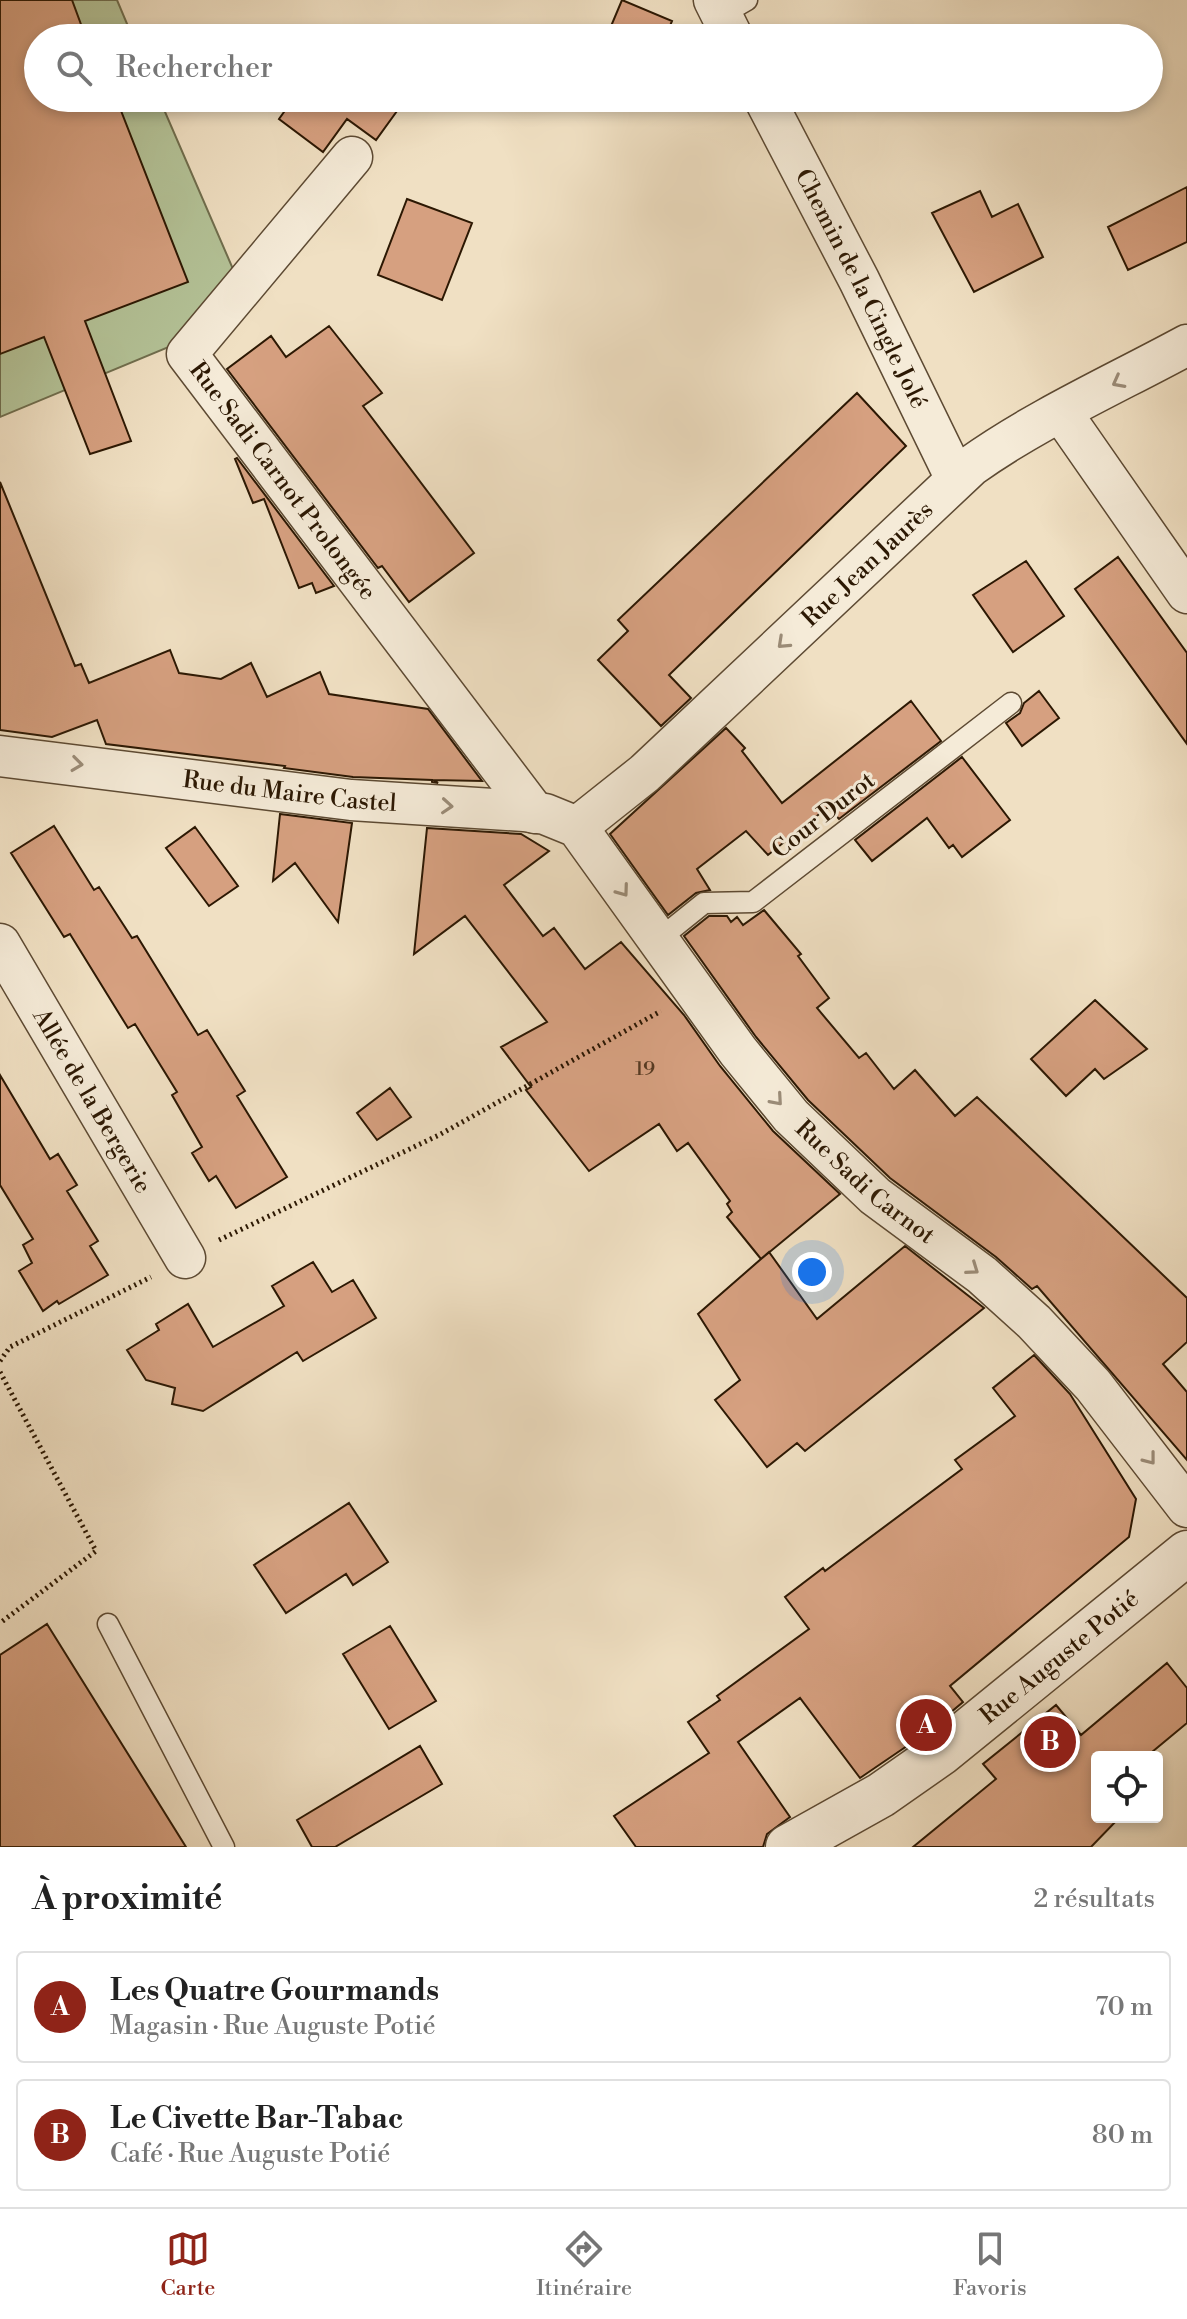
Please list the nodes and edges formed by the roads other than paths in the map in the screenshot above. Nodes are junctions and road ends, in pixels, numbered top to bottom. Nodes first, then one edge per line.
1 (771, 112) edge
2 (352, 157) dead end
3 (1187, 345) edge
4 (1061, 412) junction
5 (956, 479) junction
6 (1187, 593) edge
7 (1011, 703) dead end
8 (0, 756) edge
9 (535, 813) junction
10 (577, 827) junction
11 (658, 940) junction
12 (0, 944) edge
13 (185, 1258) road end
14 (1187, 1507) edge
15 (1181, 1571) edge
16 (108, 1624) dead end
17 (224, 1847) edge
18 (788, 1847) edge

1 - 5 street, Chemin de la Cingle Jolé
2 - 9 street, Rue Sadi Carnot Prolongée
3 -> 4 street, Rue Jean Jaurès
4 - 5 street, Rue Jean Jaurès
4 - 6 street
5 -> 10 street, Rue Jean Jaurès
7 - 11 lane, Cour Durot
8 -> 9 street, Rue du Maire Castel
9 - 10 street, Rue du Maire Castel
10 -> 11 street, Rue Sadi Carnot
11 -> 14 street, Rue Sadi Carnot
12 - 13 street, Allée de la Bergerie
15 - 18 street, Rue Auguste Potié
16 - 17 lane

